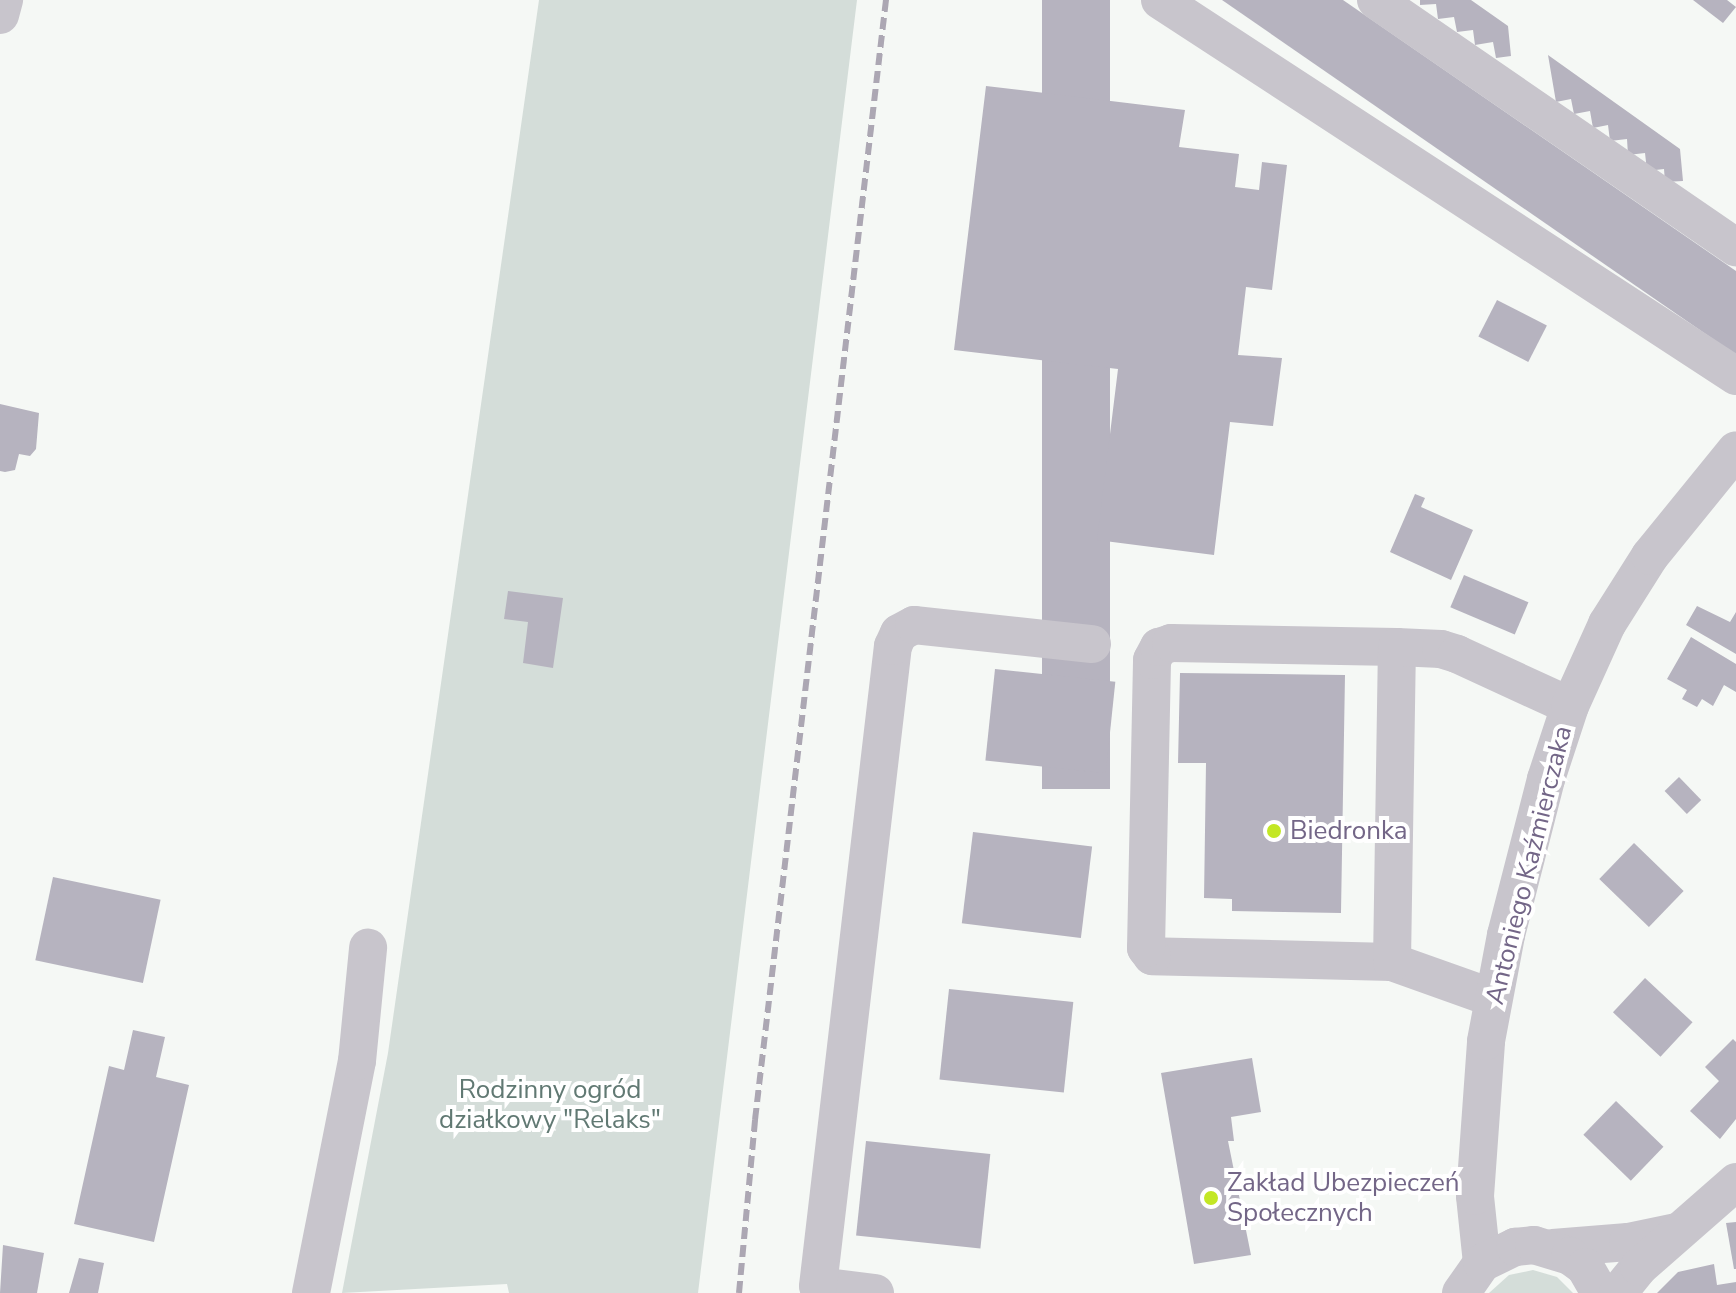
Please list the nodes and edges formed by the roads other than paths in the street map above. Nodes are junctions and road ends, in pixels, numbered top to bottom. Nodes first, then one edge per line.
1 (4, 0) edge
2 (1160, 0) edge
3 (1376, 0) edge
4 (0, 15) edge
5 (1736, 247) edge
6 (1736, 376) edge
7 (1736, 450) edge
8 (1092, 644) dead end
9 (1397, 647) junction
10 (1570, 706) junction
11 (368, 948) dead end
12 (1392, 962) junction
13 (1493, 998) junction
14 (1736, 1182) edge
15 (1679, 1231) junction
16 (1553, 1248) junction
17 (1486, 1268) edge
18 (311, 1293) edge
19 (875, 1293) edge
20 (1600, 1293) edge
21 (1618, 1293) edge

1 - 4 street
2 - 6 street
3 - 5 street
7 - 10 street, Antoniego Kaźmierczaka
8 - 19 street
9 - 10 street
9 - 12 street
9 - 12 street
10 - 13 street, Antoniego Kaźmierczaka
11 - 18 street
12 - 13 street
13 - 17 street, Antoniego Kaźmierczaka
14 - 15 street
15 - 16 street
15 - 21 street
16 - 17 street
16 - 20 street

